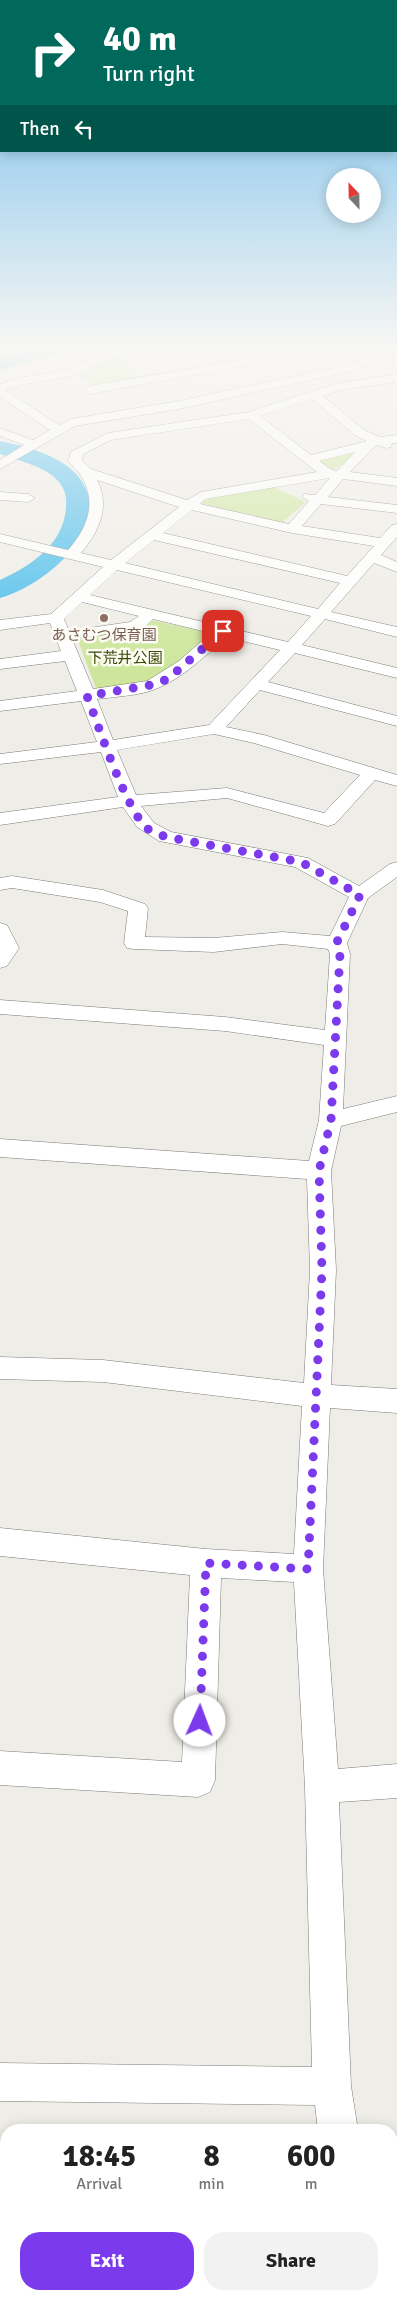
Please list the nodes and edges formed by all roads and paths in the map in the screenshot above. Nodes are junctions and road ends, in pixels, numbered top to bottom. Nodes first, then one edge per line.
1 (19, 454) edge
2 (76, 454) edge
3 (304, 454) edge
4 (327, 454) edge
5 (358, 454) edge
6 (310, 459) junction
7 (4, 463) edge
8 (86, 472) junction
9 (334, 474) junction
10 (396, 479) edge
11 (278, 483) junction
12 (0, 496) edge
13 (28, 498) dead end
14 (319, 500) junction
15 (188, 505) junction
16 (397, 510) edge
17 (397, 528) edge
18 (292, 529) junction
19 (151, 535) junction
20 (0, 538) edge
21 (384, 543) junction
22 (68, 554) junction
23 (372, 556) junction
24 (114, 565) junction
25 (397, 568) edge
26 (351, 581) junction
27 (80, 597) junction
28 (150, 614) junction
29 (321, 614) junction
30 (56, 618) junction
31 (0, 625) edge
32 (223, 631) junction
33 (397, 632) edge
34 (63, 636) junction
35 (292, 647) junction
36 (71, 655) junction
37 (0, 664) edge
38 (397, 673) edge
39 (256, 684) junction
40 (87, 696) junction
41 (0, 706) edge
42 (397, 721) edge
43 (214, 729) junction
44 (107, 746) junction
45 (0, 759) edge
46 (372, 773) junction
47 (397, 781) edge
48 (129, 801) junction
49 (0, 819) edge
50 (397, 868) edge
51 (0, 884) edge
52 (360, 895) junction
53 (0, 929) edge
54 (337, 942) junction
55 (0, 961) edge
56 (0, 1007) edge
57 (336, 1039) junction
58 (397, 1104) edge
59 (331, 1120) junction
60 (0, 1148) edge
61 (319, 1171) junction
62 (0, 1368) edge
63 (315, 1395) junction
64 (397, 1400) edge
65 (0, 1542) edge
66 (206, 1563) junction
67 (308, 1569) junction
68 (0, 1768) edge
69 (397, 1781) edge
70 (322, 1787) junction
71 (0, 2082) edge
72 (332, 2086) junction
73 (337, 2124) edge

1 - 7 street
2 - 8 street
3 - 6 street
4 - 6 street
5 - 9 street
6 - 9 street
8 - 15 street
8 - 22 street
9 - 10 street
9 - 11 street
9 - 14 street
11 - 14 street
11 - 15 street
12 - 13 street
14 - 16 street
14 - 18 street
15 - 18 street
15 - 19 street
17 - 21 street
18 - 21 street
19 - 24 street
19 - 26 street
20 - 22 street
21 - 23 street
22 - 24 street
23 - 25 street
23 - 26 street
24 - 27 street
24 - 29 street
26 - 29 street
27 - 28 street
27 - 30 street
28 - 32 street
28 - 34 street
29 - 33 street
29 - 35 street
30 - 31 street
30 - 34 street
32 - 35 street
32 - 40 street
34 - 36 street
35 - 38 street
35 - 39 street
36 - 37 street
36 - 40 street
39 - 42 street
39 - 43 street
40 - 41 street
40 - 44 street
43 - 44 street
43 - 46 street
44 - 45 street
44 - 48 street
46 - 47 street
46 - 48 street
48 - 49 street
48 - 52 street
50 - 52 street
51 - 54 street
52 - 54 street
53 - 55 street
54 - 57 street
56 - 57 street
57 - 59 street
58 - 59 street
59 - 61 street
60 - 61 street
61 - 63 street
62 - 63 street
63 - 64 street
63 - 67 street
65 - 66 street
66 - 67 street
66 - 68 street
67 - 70 street
69 - 70 street
70 - 72 street
71 - 72 street
72 - 73 street

